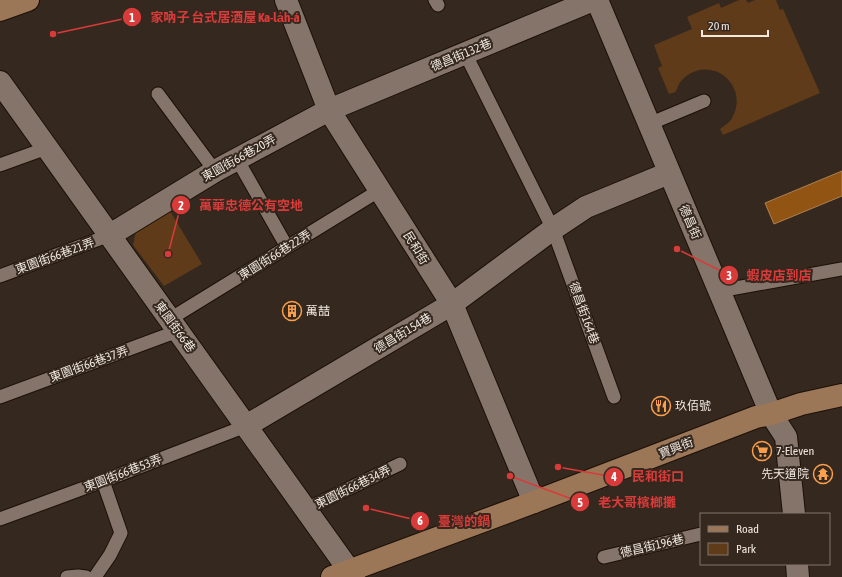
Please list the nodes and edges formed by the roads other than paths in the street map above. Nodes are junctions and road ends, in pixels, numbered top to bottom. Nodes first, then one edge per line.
1 (28, 0) edge
2 (286, 0) edge
3 (593, 0) edge
4 (597, 0) edge
5 (0, 10) edge
6 (465, 53) junction
7 (0, 82) edge
8 (158, 94) dead end
9 (704, 101) dead end
10 (329, 110) junction
11 (649, 124) junction
12 (47, 148) junction
13 (237, 159) junction
14 (0, 165) edge
15 (215, 171) junction
16 (669, 173) junction
17 (380, 190) junction
18 (553, 228) junction
19 (110, 235) junction
20 (287, 247) junction
21 (842, 270) edge
22 (0, 276) edge
23 (719, 291) junction
24 (452, 304) junction
25 (174, 325) junction
26 (842, 395) edge
27 (0, 397) edge
28 (614, 397) dead end
29 (771, 414) junction
30 (246, 426) junction
31 (400, 464) dead end
32 (103, 481) junction
33 (534, 502) junction
34 (306, 509) junction
35 (792, 513) edge
36 (0, 519) edge
37 (700, 534) edge
38 (604, 557) dead end
39 (797, 565) edge
40 (345, 575) edge
41 (67, 577) edge
42 (86, 577) edge
43 (95, 577) edge
44 (798, 577) edge

1 - 5 street
2 - 10 street, 民和街
3 - 6 street, 德昌街132巷
4 - 11 street, 德昌街
6 - 10 street, 德昌街132巷
6 - 18 lane
7 - 12 street, 東園街66巷
8 - 15 lane
9 - 11 lane
10 - 13 street, 東園街66巷20弄
10 - 17 street, 民和街
11 - 16 street, 德昌街
12 - 14 lane
12 - 19 street, 東園街66巷
13 - 15 street, 東園街66巷20弄
13 - 20 lane
15 - 19 street, 東園街66巷20弄
16 - 18 street, 德昌街154巷
16 - 23 street, 德昌街
17 - 20 lane, 東園街66巷22弄
17 - 24 street, 民和街
18 - 24 street, 德昌街154巷
18 - 28 lane, 德昌街164巷
19 - 22 lane, 東園街66巷21弄
19 - 25 street, 東園街66巷
20 - 25 lane, 東園街66巷22弄
21 - 23 lane
23 - 29 street, 德昌街
24 - 30 street, 德昌街154巷
24 - 33 street, 民和街
25 - 27 lane, 東園街66巷37弄
25 - 30 street, 東園街66巷
26 - 29 street, 寶興街
29 - 33 street, 寶興街
29 - 35 street, 德昌街
30 - 32 lane, 東園街66巷53弄
30 - 34 street, 東園街66巷
31 - 34 lane, 東園街66巷34弄
32 - 36 lane, 東園街66巷53弄
32 - 43 lane
33 - 40 street, 寶興街
34 - 40 street, 東園街66巷
37 - 38 lane, 德昌街196巷
39 - 44 street
41 - 42 lane

